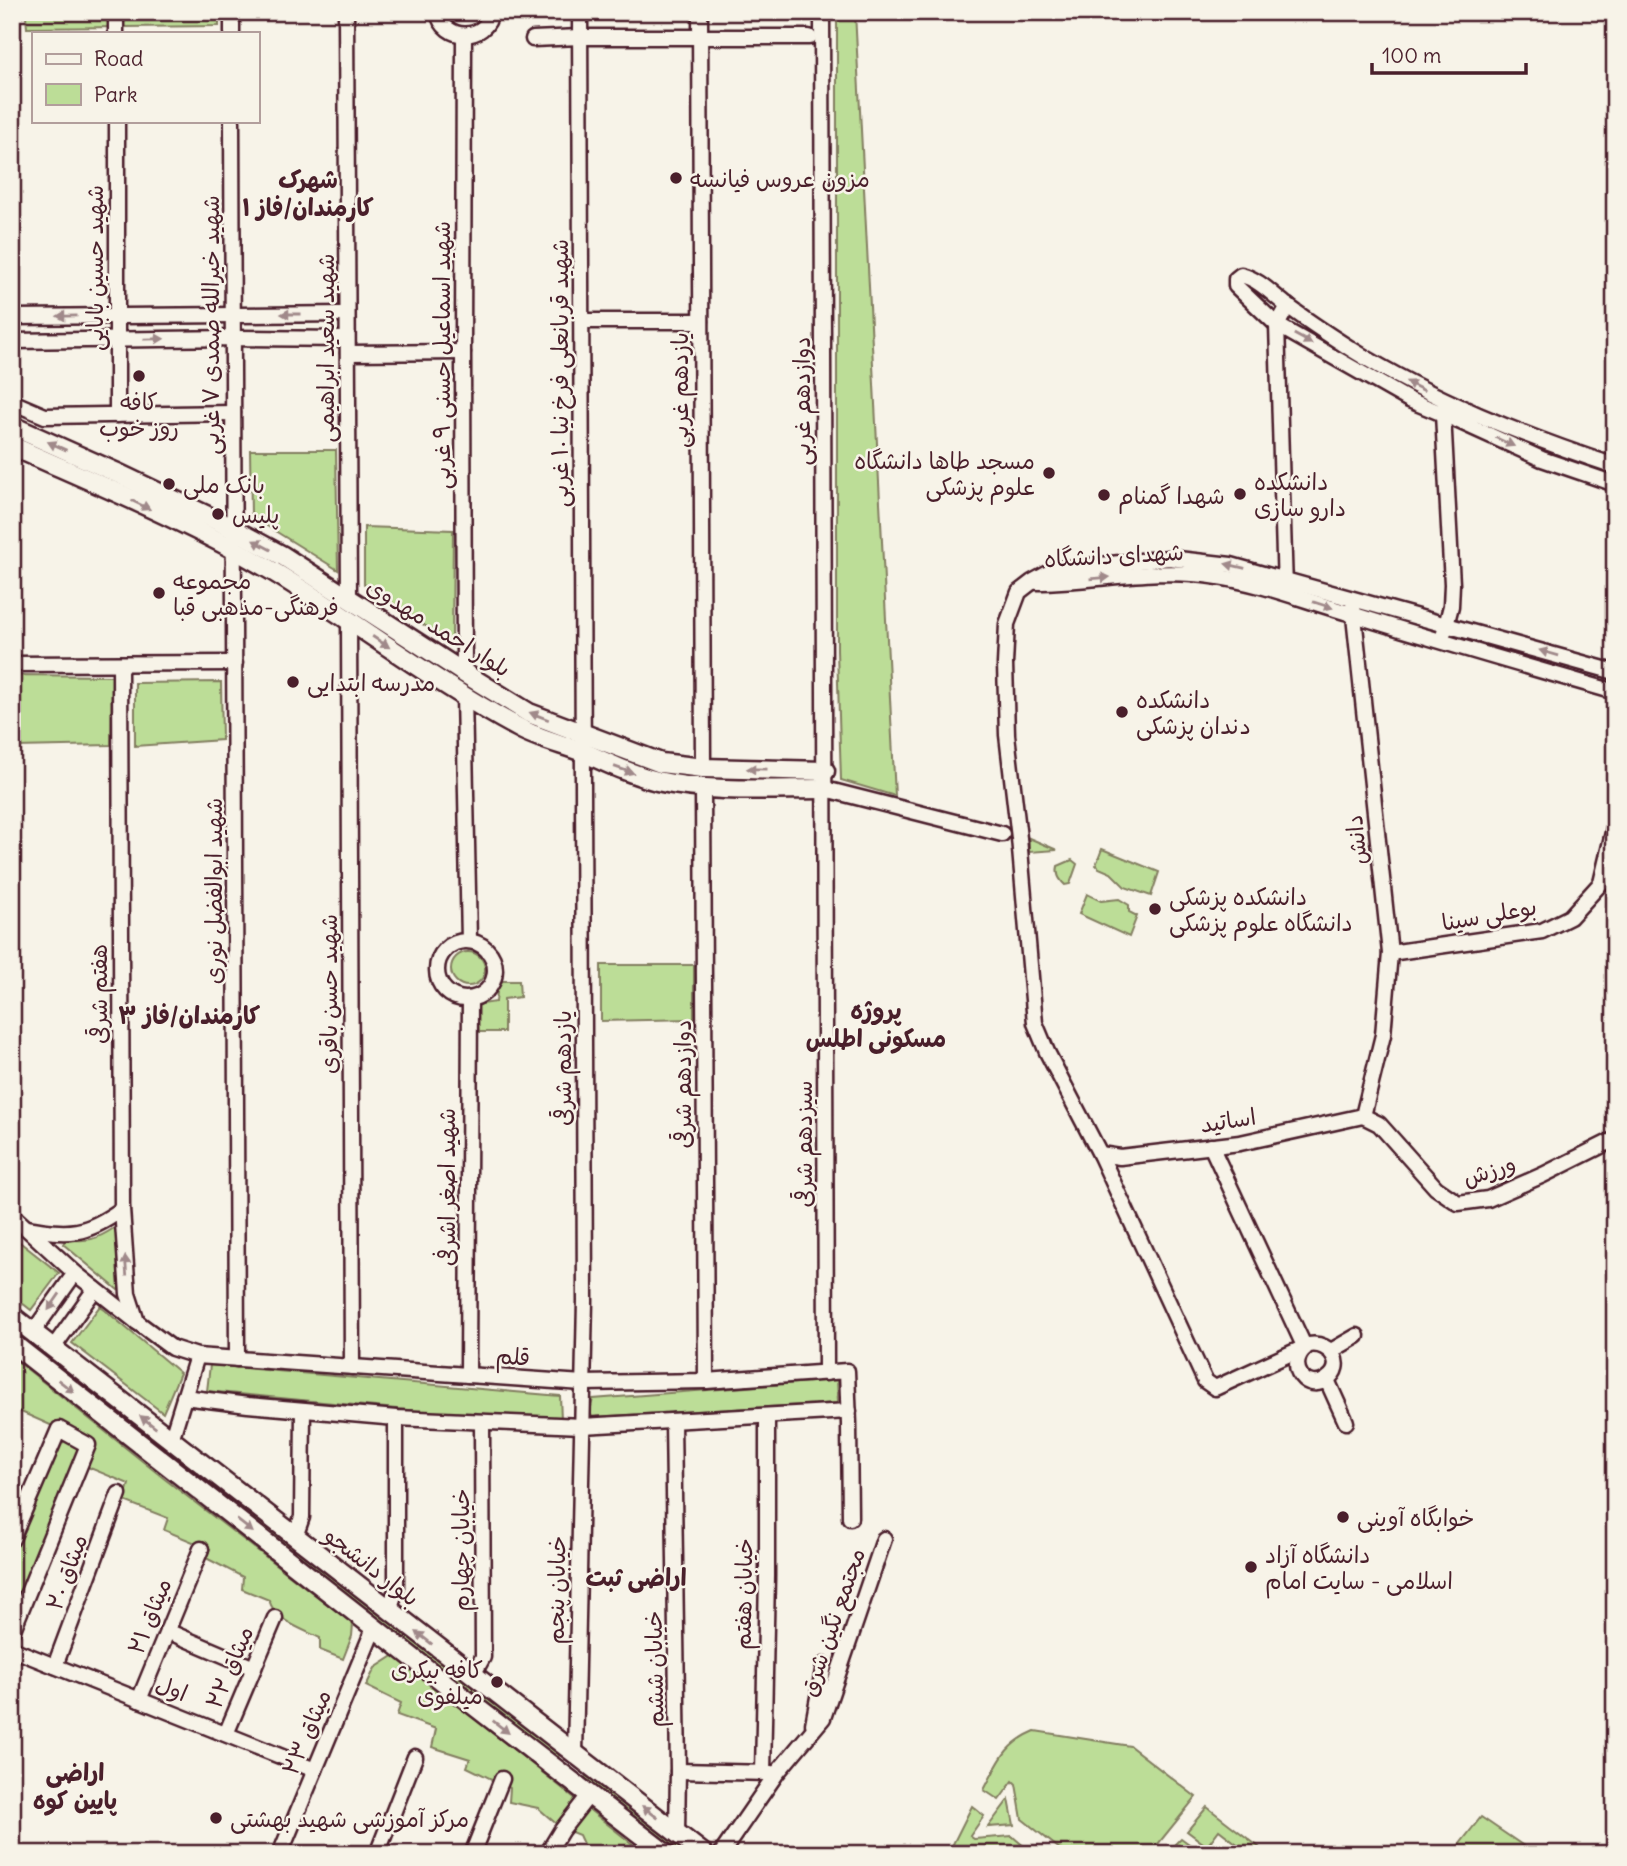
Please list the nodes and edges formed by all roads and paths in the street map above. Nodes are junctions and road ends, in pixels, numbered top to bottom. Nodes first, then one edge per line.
1 (116, 12) edge
2 (232, 12) edge
3 (346, 12) edge
4 (438, 12) edge
5 (491, 12) edge
6 (580, 12) edge
7 (700, 12) edge
8 (822, 12) edge
9 (116, 32) edge
10 (232, 32) edge
11 (464, 36) junction
12 (580, 37) junction
13 (700, 37) junction
14 (809, 37) dead end
15 (533, 39) dead end
16 (117, 122) edge
17 (232, 122) edge
18 (1288, 306) junction
19 (234, 314) junction
20 (347, 314) junction
21 (117, 315) junction
22 (12, 317) edge
23 (582, 321) junction
24 (701, 321) junction
25 (1277, 325) junction
26 (234, 338) junction
27 (117, 339) junction
28 (12, 341) edge
29 (348, 346) junction
30 (463, 352) junction
31 (1346, 355) junction
32 (12, 402) edge
33 (1445, 407) junction
34 (233, 413) junction
35 (117, 415) junction
36 (12, 426) edge
37 (12, 446) edge
38 (1615, 466) edge
39 (1615, 484) edge
40 (234, 530) junction
41 (233, 550) junction
42 (1285, 587) junction
43 (349, 599) junction
44 (1353, 599) junction
45 (1353, 615) junction
46 (349, 621) junction
47 (1447, 624) junction
48 (1441, 641) junction
49 (235, 663) junction
50 (12, 664) edge
51 (120, 664) junction
52 (1615, 672) edge
53 (464, 673) junction
54 (1615, 692) edge
55 (464, 695) junction
56 (583, 733) junction
57 (583, 752) junction
58 (703, 768) junction
59 (825, 771) junction
60 (703, 787) junction
61 (825, 789) junction
62 (1615, 824) edge
63 (1002, 834) dead end
64 (469, 941) junction
65 (1390, 953) junction
66 (470, 999) junction
67 (1363, 1116) junction
68 (1615, 1139) edge
69 (1212, 1146) junction
70 (1100, 1154) junction
71 (122, 1209) junction
72 (12, 1215) edge
73 (26, 1228) junction
74 (75, 1273) junction
75 (95, 1289) junction
76 (12, 1316) edge
77 (137, 1322) junction
78 (33, 1332) junction
79 (1357, 1336) dead end
80 (12, 1343) edge
81 (53, 1348) junction
82 (1305, 1348) junction
83 (1331, 1351) junction
84 (197, 1356) junction
85 (237, 1359) junction
86 (352, 1367) junction
87 (826, 1373) junction
88 (468, 1375) junction
89 (1327, 1380) junction
90 (706, 1381) junction
91 (583, 1383) junction
92 (184, 1397) junction
93 (303, 1409) junction
94 (849, 1412) junction
95 (767, 1416) junction
96 (396, 1418) junction
97 (673, 1421) junction
98 (1346, 1422) dead end
99 (482, 1423) junction
100 (582, 1426) junction
101 (171, 1440) junction
102 (119, 1494) dead end
103 (850, 1518) dead end
104 (295, 1537) junction
105 (12, 1539) edge
106 (884, 1539) dead end
107 (201, 1549) dead end
108 (388, 1610) junction
109 (275, 1618) dead end
110 (374, 1628) junction
111 (167, 1631) junction
112 (12, 1632) edge
113 (12, 1649) edge
114 (824, 1665) dead end
115 (55, 1667) junction
116 (254, 1668) junction
117 (472, 1675) junction
118 (139, 1700) junction
119 (811, 1732) junction
120 (226, 1734) junction
121 (575, 1754) junction
122 (415, 1757) dead end
123 (315, 1770) junction
124 (678, 1771) junction
125 (769, 1773) junction
126 (562, 1774) junction
127 (502, 1779) dead end
128 (589, 1795) junction
129 (677, 1833) junction
130 (553, 1852) edge
131 (280, 1854) edge
132 (377, 1854) edge
133 (472, 1854) edge
134 (666, 1854) edge
135 (704, 1854) edge
136 (721, 1854) edge

1 - 9 street
2 - 10 street
3 - 20 street, شهید سعید ابراهیمی
4 - 11 street
5 - 11 street
6 - 12 street, شهید قربانعلی فرخ نیا ۱۰ غربی
7 - 13 street, یازدهم غربی
8 - 59 street, دوازدهم غربی
11 - 30 street, شهید اسماعیل حسنی ۹ غربی
12 - 13 street
12 - 15 street
12 - 23 street, شهید قربانعلی فرخ نیا ۱۰ غربی
13 - 14 street
13 - 24 street, یازدهم غربی
16 - 21 street, شهید حسین بابایی
17 - 19 street, شهید خیرالله صمدی ۷ غربی
18 - 25 street
18 - 25 street
18 - 31 street
20 -> 19 street
19 - 21 street
19 - 26 street, شهید خیرالله صمدی ۷ غربی
20 - 29 street, شهید سعید ابراهیمی
21 -> 22 street
21 - 27 street, شهید حسین بابایی
23 - 24 street
23 - 56 street, شهید قربانعلی فرخ نیا ۱۰ غربی
24 - 58 street, یازدهم غربی
25 -> 31 street
25 - 42 street
27 -> 26 street
26 - 29 street
26 - 34 street, شهید خیرالله صمدی ۷ غربی
27 - 28 street
27 - 35 street, شهید حسین بابایی
29 - 30 street
29 - 43 street, شهید سعید ابراهیمی
30 - 53 street, شهید اسماعیل حسنی ۹ غربی
31 - 33 street
32 - 35 street
33 - 38 street
33 -> 39 street
33 - 47 street
34 - 35 street
34 - 40 street, شهید خیرالله صمدی ۷ غربی
40 -> 36 main road, بلوار احمد مهدوی
37 -> 41 main road, بلوار احمد مهدوی
40 - 41 street, شهید خیرالله صمدی ۷ غربی
43 -> 40 main road, بلوار احمد مهدوی
41 - 46 main road, بلوار احمد مهدوی
41 - 49 street, شهید ابوالفضل نوری
42 - 44 street, شهدای دانشگاه
42 -> 45 street, شهدای دانشگاه
42 - 70 street, شهدای دانشگاه
43 - 53 main road, بلوار احمد مهدوی
44 - 45 street, دانش
44 - 47 street, شهدای دانشگاه
45 - 48 street, شهدای دانشگاه
45 - 65 street, دانش
46 -> 55 main road, بلوار احمد مهدوی
46 - 86 street, شهید حسن باقری
47 - 48 street
52 -> 47 street, شهدای دانشگاه
48 - 54 street, شهدای دانشگاه
49 - 51 street
49 - 85 street, شهید ابوالفضل نوری
50 - 51 street
51 - 71 street, هفتم شرقی
56 -> 53 main road, بلوار احمد مهدوی
55 - 57 main road, بلوار احمد مهدوی
55 - 64 street
56 - 57 street, شهید قربانعلی فرخ نیا ۱۰ غربی
56 - 58 main road, بلوار احمد مهدوی
57 -> 60 main road, بلوار احمد مهدوی
57 - 91 street, یازدهم شرقی
59 -> 58 main road, بلوار احمد مهدوی
59 - 61 street, دوازدهم غربی
60 - 61 main road, بلوار احمد مهدوی
60 - 90 street, دوازدهم شرقی
61 - 63 street
61 - 87 street, سیزدهم شرقی
62 - 65 street, بوعلی سینا
64 - 66 street
64 - 66 street
65 - 67 street, دانش
66 - 88 street, شهید اصغر اشرفی
67 - 68 street, ورزش
67 - 69 street, اساتید
69 - 70 street, اساتید
69 - 82 street
70 - 82 street
71 - 73 street
77 -> 71 street, هفتم شرقی
72 - 73 street, قلم
73 - 74 street, قلم
74 - 75 street, قلم
74 -> 78 street
75 - 77 street, قلم
75 - 81 street
76 - 78 main road, بلوار دانشجو
77 - 84 street, قلم
78 - 81 main road, بلوار دانشجو
79 - 83 street
80 -> 110 main road, بلوار دانشجو
101 -> 81 main road, بلوار دانشجو
82 - 83 street
82 - 89 street
83 - 89 street
84 - 85 street, قلم
84 - 92 street
85 - 86 street, قلم
86 - 88 street, قلم
87 - 90 street, قلم
87 - 94 street
88 - 91 street, قلم
89 - 98 street
90 - 91 street, قلم
91 - 100 street, یازدهم شرقی
92 - 93 street
92 - 101 street
93 - 96 street
93 - 104 street
94 - 95 street
94 - 103 street
95 - 97 street
95 - 125 street, خیابان هفتم
96 - 99 street
96 - 108 street
97 - 100 street
97 - 124 street, خیابان ششم
99 - 100 street
99 - 117 street, خیابان چهارم
100 - 121 street, خیابان پنجم
101 - 104 main road, بلوار دانشجو
102 - 115 street, میثاق ۲۰
104 - 108 main road, بلوار دانشجو
105 - 112 street
106 - 119 street, مجتمع نگین شرق
107 - 111 street, میثاق ۲۱
117 -> 108 main road, بلوار دانشجو
109 - 116 street, میثاق ۲۲
110 - 123 street, میثاق ۲۳
110 -> 126 main road, بلوار دانشجو
111 - 116 street
111 - 118 street, میثاق ۲۱
113 - 115 street, اول
114 - 119 street
115 - 118 street, اول
116 - 120 street, میثاق ۲۲
117 - 121 main road, بلوار دانشجو
118 - 120 street, اول
119 - 125 street, مجتمع نگین شرق
120 - 123 street, اول
121 - 126 main road
129 -> 121 main road, بلوار دانشجو
122 - 132 street
123 - 131 street, میثاق ۲۳
124 - 125 street
124 - 129 street, خیابان ششم
125 - 136 street, مجتمع نگین شرق
126 - 128 main road, بلوار دانشجو
127 - 133 street
128 - 130 street
128 - 134 main road, بلوار دانشجو
129 - 135 main road, بلوار دانشجو

